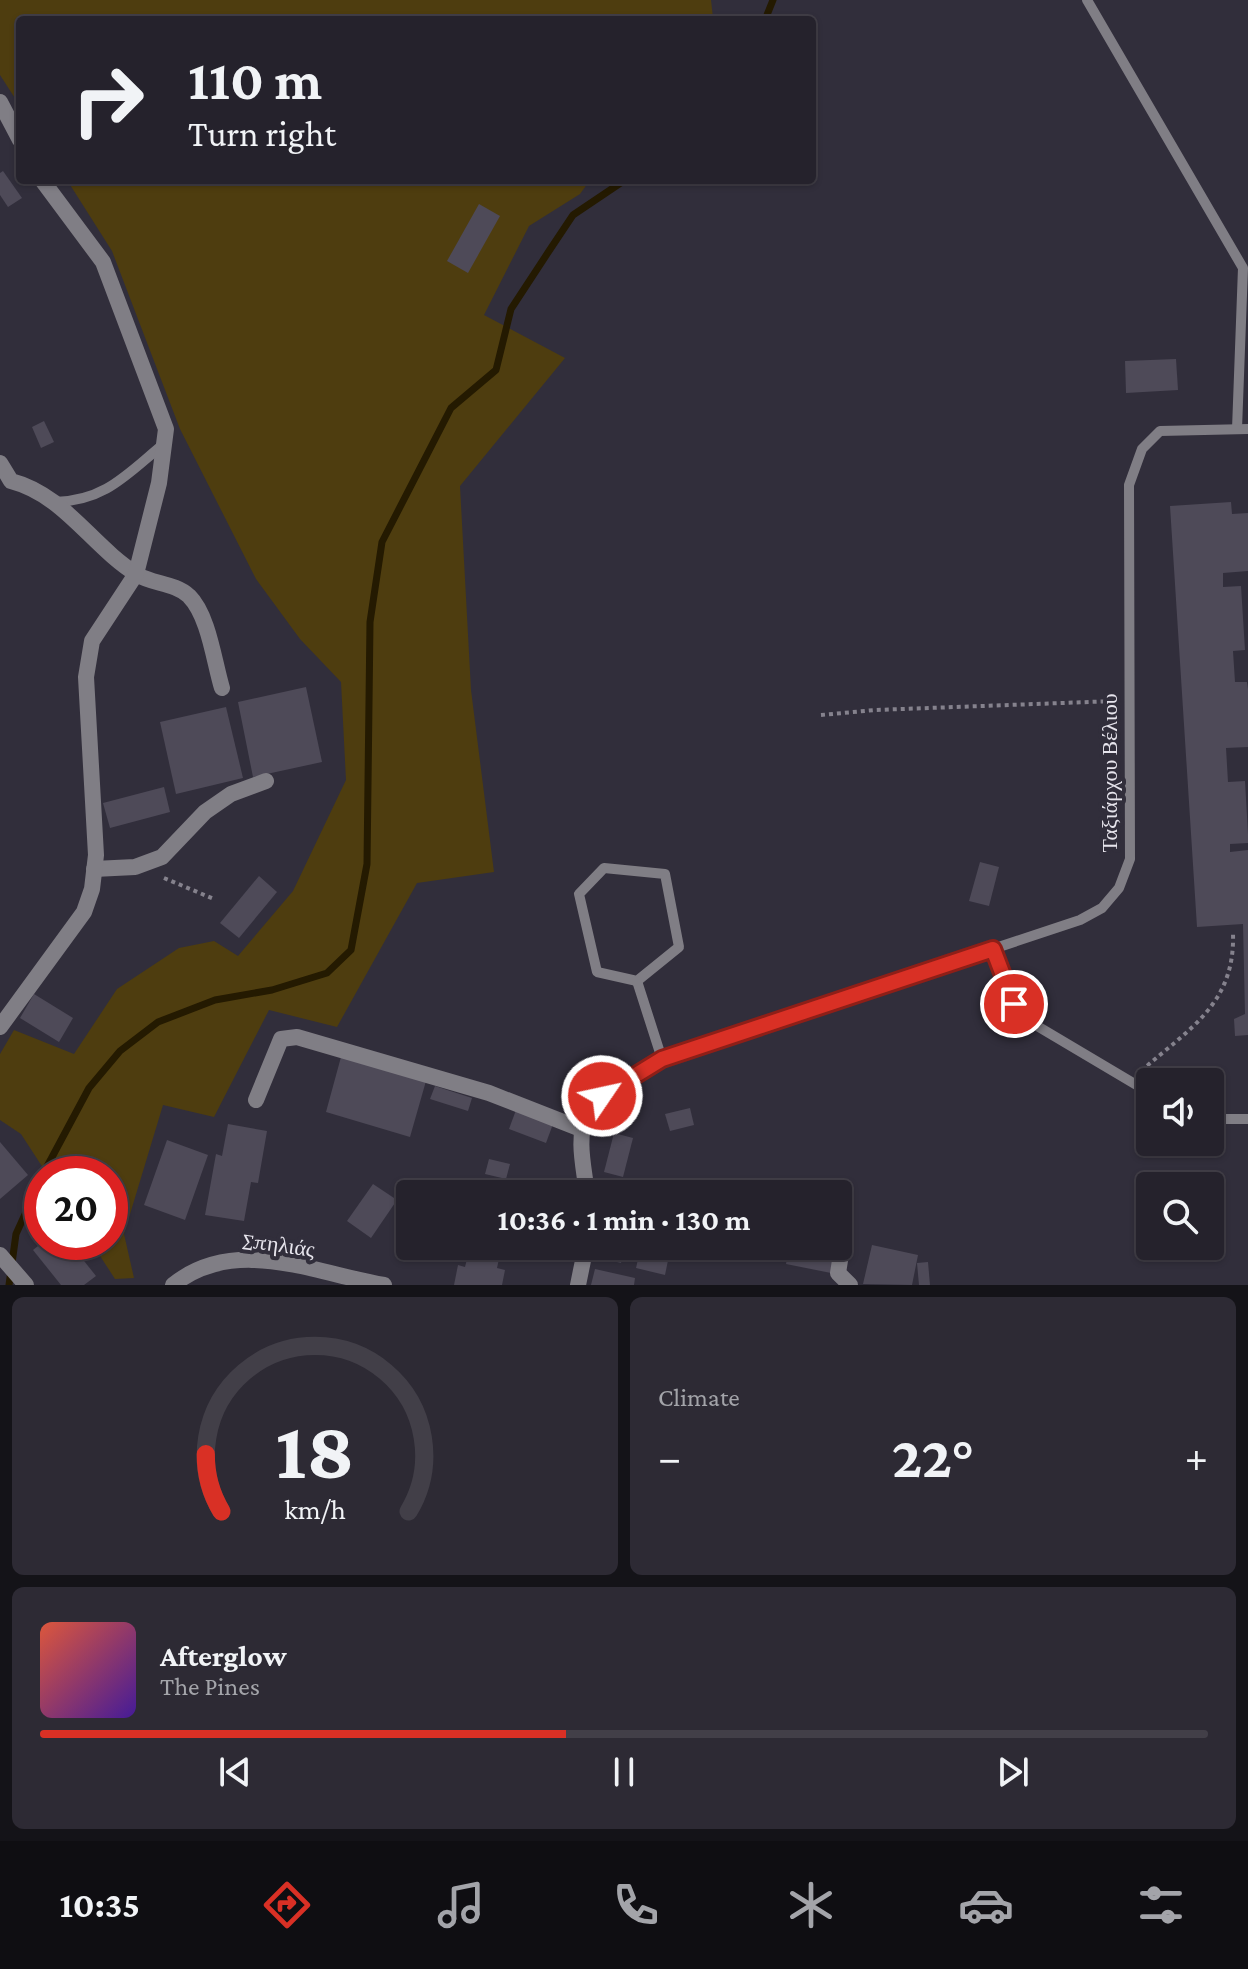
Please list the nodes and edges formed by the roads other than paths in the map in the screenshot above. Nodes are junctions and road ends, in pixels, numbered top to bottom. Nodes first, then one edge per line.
1 (1087, 0) edge
2 (0, 102) edge
3 (16, 132) edge
4 (45, 184) edge
5 (1242, 429) edge
6 (165, 443) junction
7 (0, 463) edge
8 (5, 485) edge
9 (55, 502) junction
10 (136, 574) junction
11 (222, 688) dead end
12 (266, 781) dead end
13 (94, 869) junction
14 (993, 949) junction
15 (637, 981) junction
16 (0, 1027) edge
17 (662, 1059) junction
18 (1136, 1085) edge
19 (602, 1096) dead end
20 (256, 1100) dead end
21 (1224, 1119) edge
22 (1248, 1119) edge
23 (586, 1180) edge
24 (0, 1255) edge
25 (583, 1260) edge
26 (840, 1260) edge
27 (357, 1283) edge
28 (26, 1285) edge
29 (173, 1285) edge
30 (384, 1285) edge
31 (578, 1285) edge
32 (850, 1285) edge

1 - 5 lane
2 - 3 street
4 - 6 street
5 - 14 lane, Ταξιάρχου Βέλιου
6 - 9 lane
6 - 10 street
7 - 8 street
8 - 9 street
9 - 10 street
10 - 11 street
10 - 13 street
12 - 13 street
13 - 16 street
14 - 17 lane, Ταξιάρχου Βέλιου
14 - 18 lane
15 - 15 lane
15 - 17 lane
17 - 19 lane, Ταξιάρχου Βέλιου
20 - 23 street
21 - 22 lane
24 - 28 street
25 - 31 street
26 - 32 street
27 - 29 street, Σπηλιάς
27 - 30 street, Σπηλιάς

